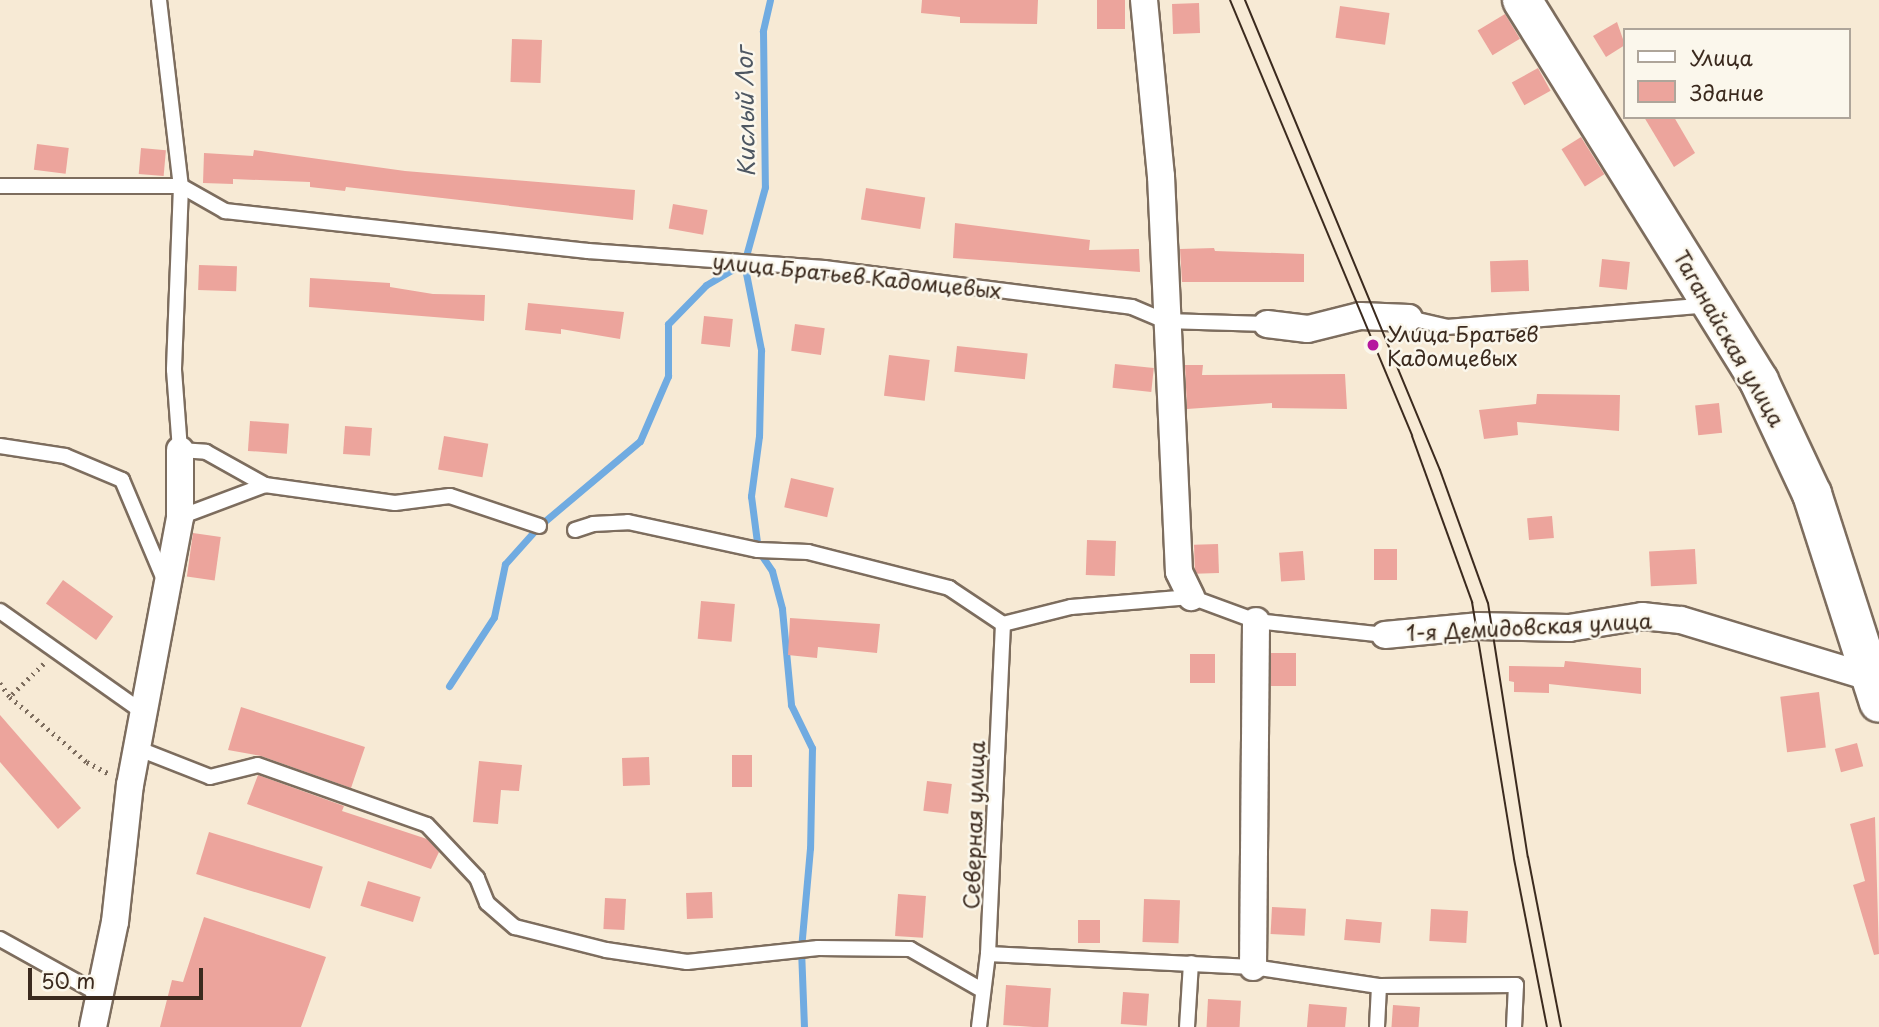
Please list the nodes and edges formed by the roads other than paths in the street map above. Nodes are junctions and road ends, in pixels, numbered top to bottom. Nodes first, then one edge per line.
1 (159, 0) edge
2 (1144, 0) edge
3 (1522, 0) edge
4 (0, 186) edge
5 (181, 186) junction
6 (1714, 305) junction
7 (1409, 318) joint
8 (1166, 321) junction
9 (1267, 324) joint
10 (0, 446) edge
11 (180, 450) junction
12 (265, 485) junction
13 (180, 517) junction
14 (539, 526) dead end
15 (575, 530) dead end
16 (167, 587) junction
17 (1191, 597) junction
18 (0, 611) edge
19 (1256, 621) junction
20 (1003, 624) junction
21 (1385, 635) joint
22 (1875, 690) edge
23 (144, 713) junction
24 (139, 749) junction
25 (0, 939) edge
26 (988, 954) junction
27 (1191, 963) junction
28 (1253, 967) junction
29 (1380, 986) junction
30 (980, 989) junction
31 (97, 993) junction
32 (1514, 1024) edge
33 (93, 1027) edge
34 (979, 1027) edge
35 (1187, 1027) edge
36 (1377, 1027) edge

1 - 5 lane
2 - 8 street
3 - 6 main road, Таганайская улица
4 - 5 lane, улица Братьев Кадомцевых
5 - 8 lane, улица Братьев Кадомцевых
5 - 11 lane
6 - 7 lane, улица Братьев Кадомцевых
6 - 22 main road, Таганайская улица
7 - 9 street, улица Братьев Кадомцевых
8 - 9 lane, улица Братьев Кадомцевых
8 - 17 street
10 - 16 lane
11 - 12 lane
11 - 13 street
12 - 13 lane
12 - 14 lane
13 - 16 street
15 - 20 lane
16 - 23 street
17 - 19 lane, 1-я Демидовская улица
17 - 20 lane, 1-я Демидовская улица
18 - 23 lane
19 - 21 lane, 1-я Демидовская улица
19 - 28 street
20 - 26 lane, Северная улица
21 - 22 street, 1-я Демидовская улица
23 - 24 street
24 - 30 lane
24 - 31 street
25 - 31 lane
26 - 27 lane
26 - 30 lane, Северная улица
27 - 28 lane
27 - 35 lane
28 - 29 lane
29 - 32 lane
29 - 36 lane
30 - 34 lane, Северная улица
31 - 33 street

